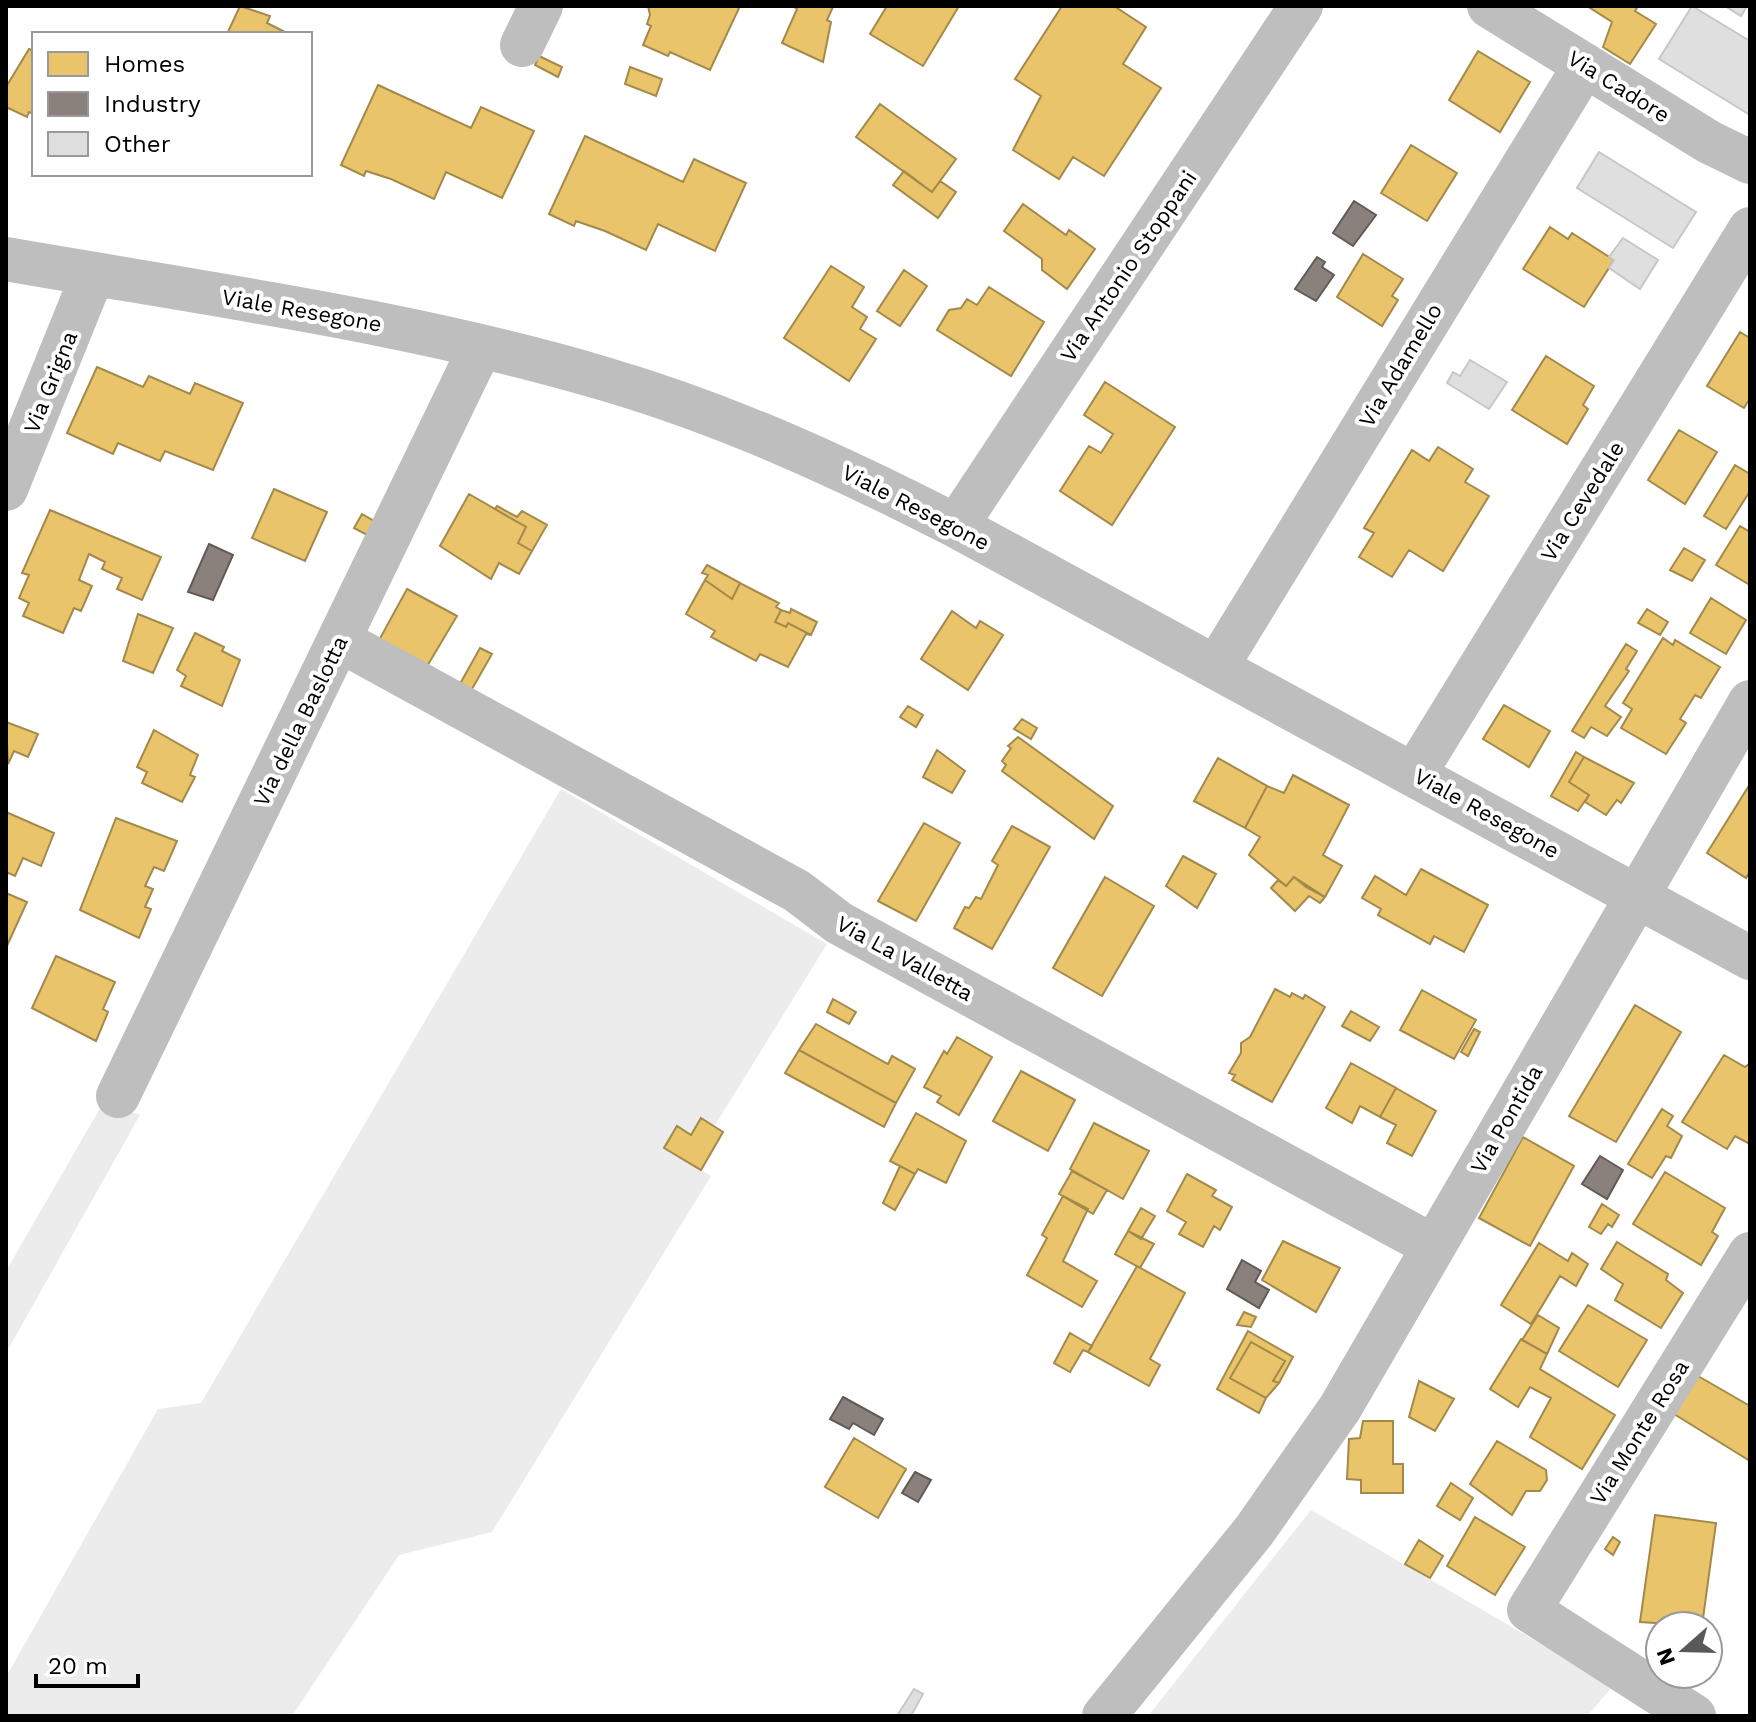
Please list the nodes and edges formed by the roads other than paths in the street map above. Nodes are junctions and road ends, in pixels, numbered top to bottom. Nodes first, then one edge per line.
1 (541, 6) edge
2 (1301, 6) edge
3 (1505, 10) edge
4 (522, 45) dead end
5 (1585, 65) junction
6 (1750, 162) edge
7 (1750, 229) edge
8 (6, 259) edge
9 (93, 274) junction
10 (481, 346) junction
11 (6, 489) edge
12 (956, 526) junction
13 (339, 640) junction
14 (1217, 666) junction
15 (1750, 702) edge
16 (1415, 773) junction
17 (1635, 895) junction
18 (1750, 958) edge
19 (118, 1096) dead end
20 (1433, 1246) junction
21 (1750, 1254) edge
22 (1104, 1716) edge
23 (1694, 1716) edge

1 - 4 street
2 - 12 street, Via Antonio Stoppani
3 - 5 street, Via Cadore
5 - 6 street, Via Cadore
5 - 14 street, Via Adamello
7 - 16 street, Via Cevedale
8 - 9 street, Viale Resegone
9 - 10 street, Viale Resegone
9 - 11 street, Via Grigna
10 - 12 street, Viale Resegone
10 - 13 street, Via della Baslotta
12 - 14 street, Viale Resegone
13 - 19 street, Via della Baslotta
13 - 20 street, Via La Valletta
14 - 16 street, Viale Resegone
15 - 17 street, Via Pontida
16 - 17 street, Viale Resegone
17 - 18 street, Viale Resegone
17 - 20 street, Via Pontida
20 - 22 street, Via Pontida
21 - 23 street, Via Monte Rosa

